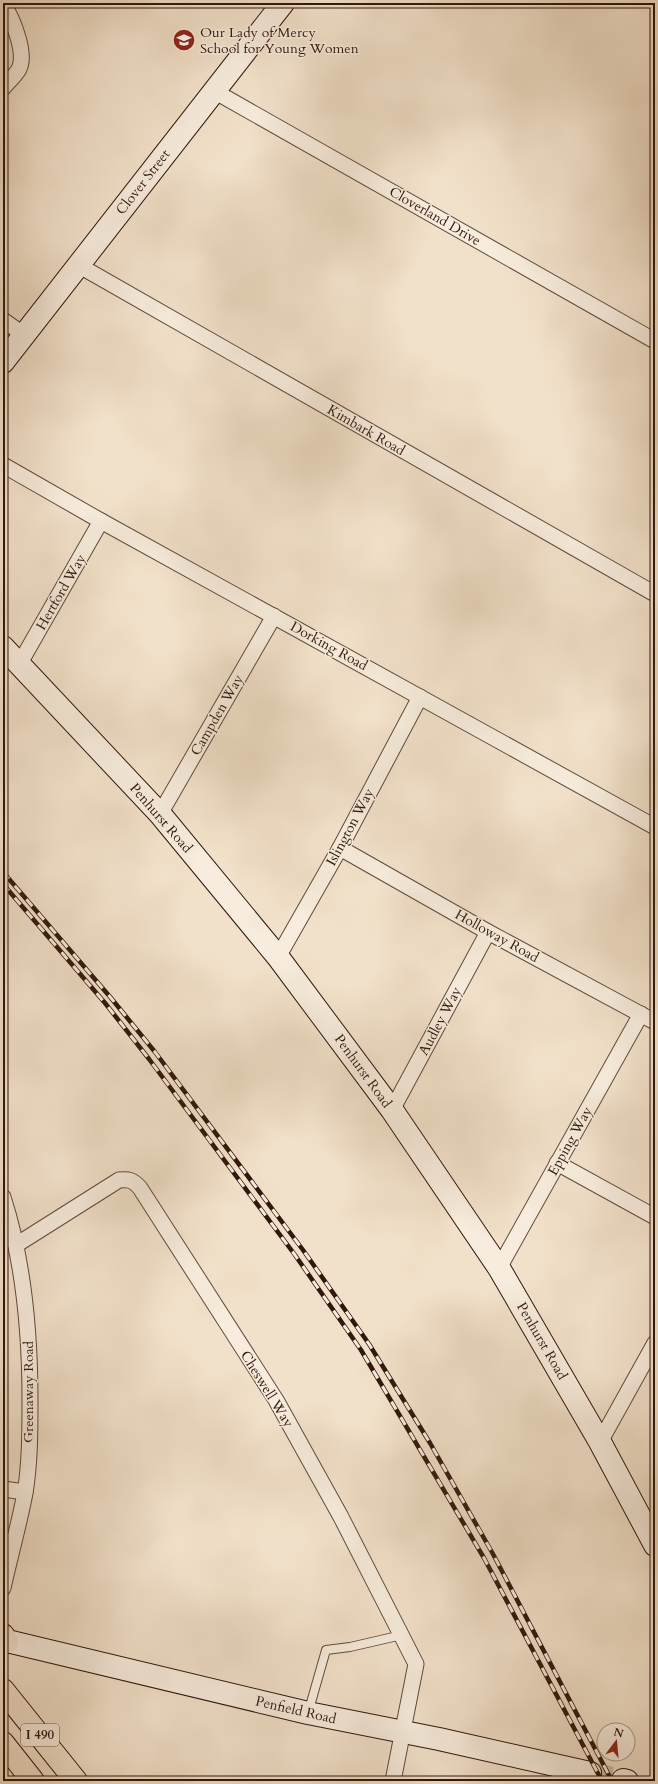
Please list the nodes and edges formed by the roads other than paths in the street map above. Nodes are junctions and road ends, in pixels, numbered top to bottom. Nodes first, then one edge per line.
1 (283, 3) edge
2 (3, 4) edge
3 (3, 88) edge
4 (214, 91) junction
5 (78, 266) junction
6 (3, 320) edge
7 (24, 335) junction
8 (655, 341) edge
9 (3, 362) edge
10 (3, 465) edge
11 (101, 521) junction
12 (655, 594) edge
13 (274, 616) junction
14 (3, 647) edge
15 (20, 663) junction
16 (420, 697) junction
17 (160, 814) junction
18 (655, 827) edge
19 (340, 848) junction
20 (488, 932) junction
21 (278, 957) junction
22 (641, 1014) junction
23 (655, 1022) edge
24 (392, 1110) junction
25 (558, 1163) junction
26 (3, 1197) edge
27 (655, 1217) edge
28 (16, 1245) junction
29 (499, 1268) junction
30 (655, 1343) edge
31 (600, 1442) junction
32 (3, 1489) edge
33 (25, 1492) junction
34 (655, 1545) edge
35 (3, 1588) edge
36 (402, 1635) junction
37 (4, 1639) edge
38 (3, 1690) edge
39 (308, 1713) junction
40 (403, 1733) junction
41 (3, 1743) edge
42 (590, 1773) tunnel mouth
43 (33, 1781) edge
44 (76, 1781) edge
45 (393, 1781) edge

1 - 4 street, Clover Street
2 - 3 street
4 - 5 street, Clover Street
4 - 8 street, Cloverland Drive
5 - 7 street, Clover Street
5 - 12 street, Kimbark Road
6 - 7 street
7 - 9 street, Clover Street
10 - 11 street, Dorking Road
11 - 13 street, Dorking Road
11 - 15 street, Hertford Way
13 - 16 street, Dorking Road
13 - 17 street, Campden Way
14 - 15 street, Penhurst Road
15 - 17 street, Penhurst Road
16 - 18 street, Dorking Road
16 - 19 street, Islington Way
17 - 21 street, Penhurst Road
19 - 20 street, Holloway Road
19 - 21 street, Islington Way
20 - 22 street, Holloway Road
20 - 24 street, Audley Way
21 - 24 street, Penhurst Road
22 - 23 street, Holloway Road
22 - 25 street, Epping Way
24 - 29 street, Penhurst Road
25 - 27 street
25 - 29 street, Epping Way
26 - 28 street, Greenaway Road
28 - 33 street, Greenaway Road
28 - 36 street, Cheswell Way
29 - 31 street, Penhurst Road
30 - 31 street
31 - 34 street, Penhurst Road
32 - 33 street
33 - 35 street, Greenaway Road
36 - 39 lane
36 - 40 street, Cheswell Way
37 - 39 street, Penfield Road
38 - 44 highway, I 490
39 - 40 street, Penfield Road
40 - 42 street, Penfield Road
40 - 45 street, Cheswell Way
41 - 43 highway, I 490

